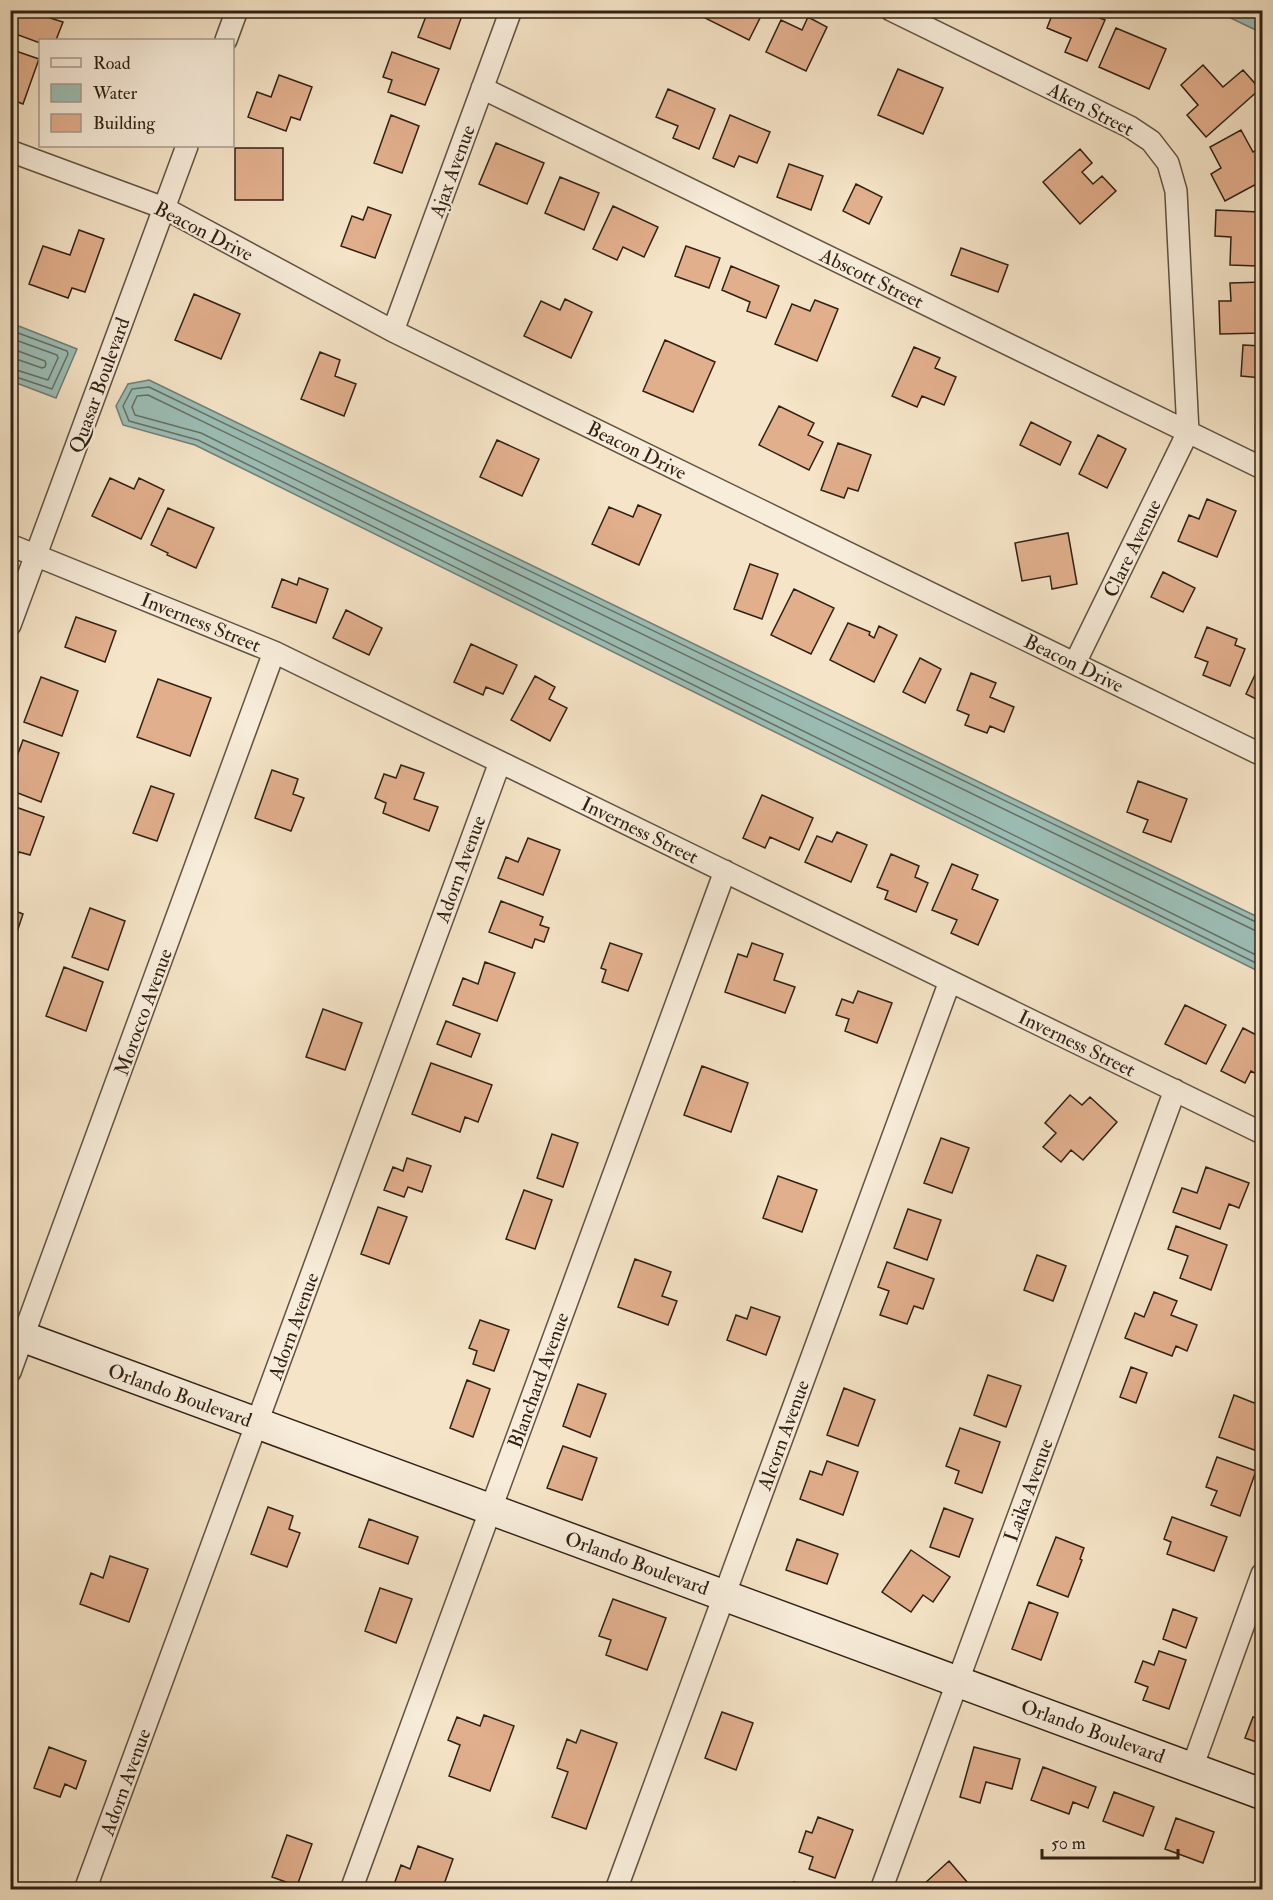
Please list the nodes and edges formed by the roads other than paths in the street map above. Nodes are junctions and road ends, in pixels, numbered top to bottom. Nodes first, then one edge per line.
1 (237, 10) edge
2 (511, 10) edge
3 (891, 10) edge
4 (226, 39) edge
5 (482, 88) junction
6 (187, 147) edge
7 (10, 151) edge
8 (165, 208) junction
9 (393, 331) junction
10 (1188, 432) junction
11 (1263, 468) edge
12 (10, 545) edge
13 (36, 554) junction
14 (10, 624) edge
15 (274, 652) junction
16 (1075, 663) junction
17 (1263, 754) edge
18 (500, 762) junction
19 (725, 871) junction
20 (950, 981) junction
21 (1174, 1090) junction
22 (1263, 1133) edge
23 (17, 1335) edge
24 (10, 1372) edge
25 (257, 1423) junction
26 (491, 1509) junction
27 (1263, 1574) edge
28 (725, 1595) junction
29 (958, 1681) junction
30 (1192, 1768) junction
31 (1263, 1794) edge
32 (85, 1890) edge
33 (351, 1890) edge
34 (616, 1890) edge
35 (881, 1890) edge

1 - 4 street
2 - 5 street, Ajax Avenue
3 - 10 street, Aken Street
5 - 9 street, Ajax Avenue
5 - 10 street, Abscott Street
6 - 8 street, Quasar Boulevard
7 - 8 street, Beacon Drive
8 - 9 street, Beacon Drive
8 - 13 street, Quasar Boulevard
9 - 16 street, Beacon Drive
10 - 11 street, Abscott Street
10 - 16 street, Clare Avenue
12 - 13 street, Inverness Street
13 - 14 street, Quasar Boulevard
13 - 15 street, Inverness Street
15 - 18 street, Inverness Street
15 - 23 street, Morocco Avenue
16 - 17 street, Beacon Drive
18 - 19 street, Inverness Street
18 - 25 street, Adorn Avenue
19 - 20 street, Inverness Street
19 - 26 street, Blanchard Avenue
20 - 21 street, Inverness Street
20 - 28 street, Alcorn Avenue
21 - 22 street, Inverness Street
21 - 29 street, Laika Avenue
23 - 24 street, Morocco Avenue
23 - 25 street, Orlando Boulevard
25 - 26 street, Orlando Boulevard
25 - 32 street, Adorn Avenue
26 - 28 street, Orlando Boulevard
26 - 33 street, Blanchard Avenue
27 - 30 street
28 - 29 street, Orlando Boulevard
28 - 34 street, Alcorn Avenue
29 - 30 street, Orlando Boulevard
29 - 35 street, Laika Avenue
30 - 31 street, Orlando Boulevard

